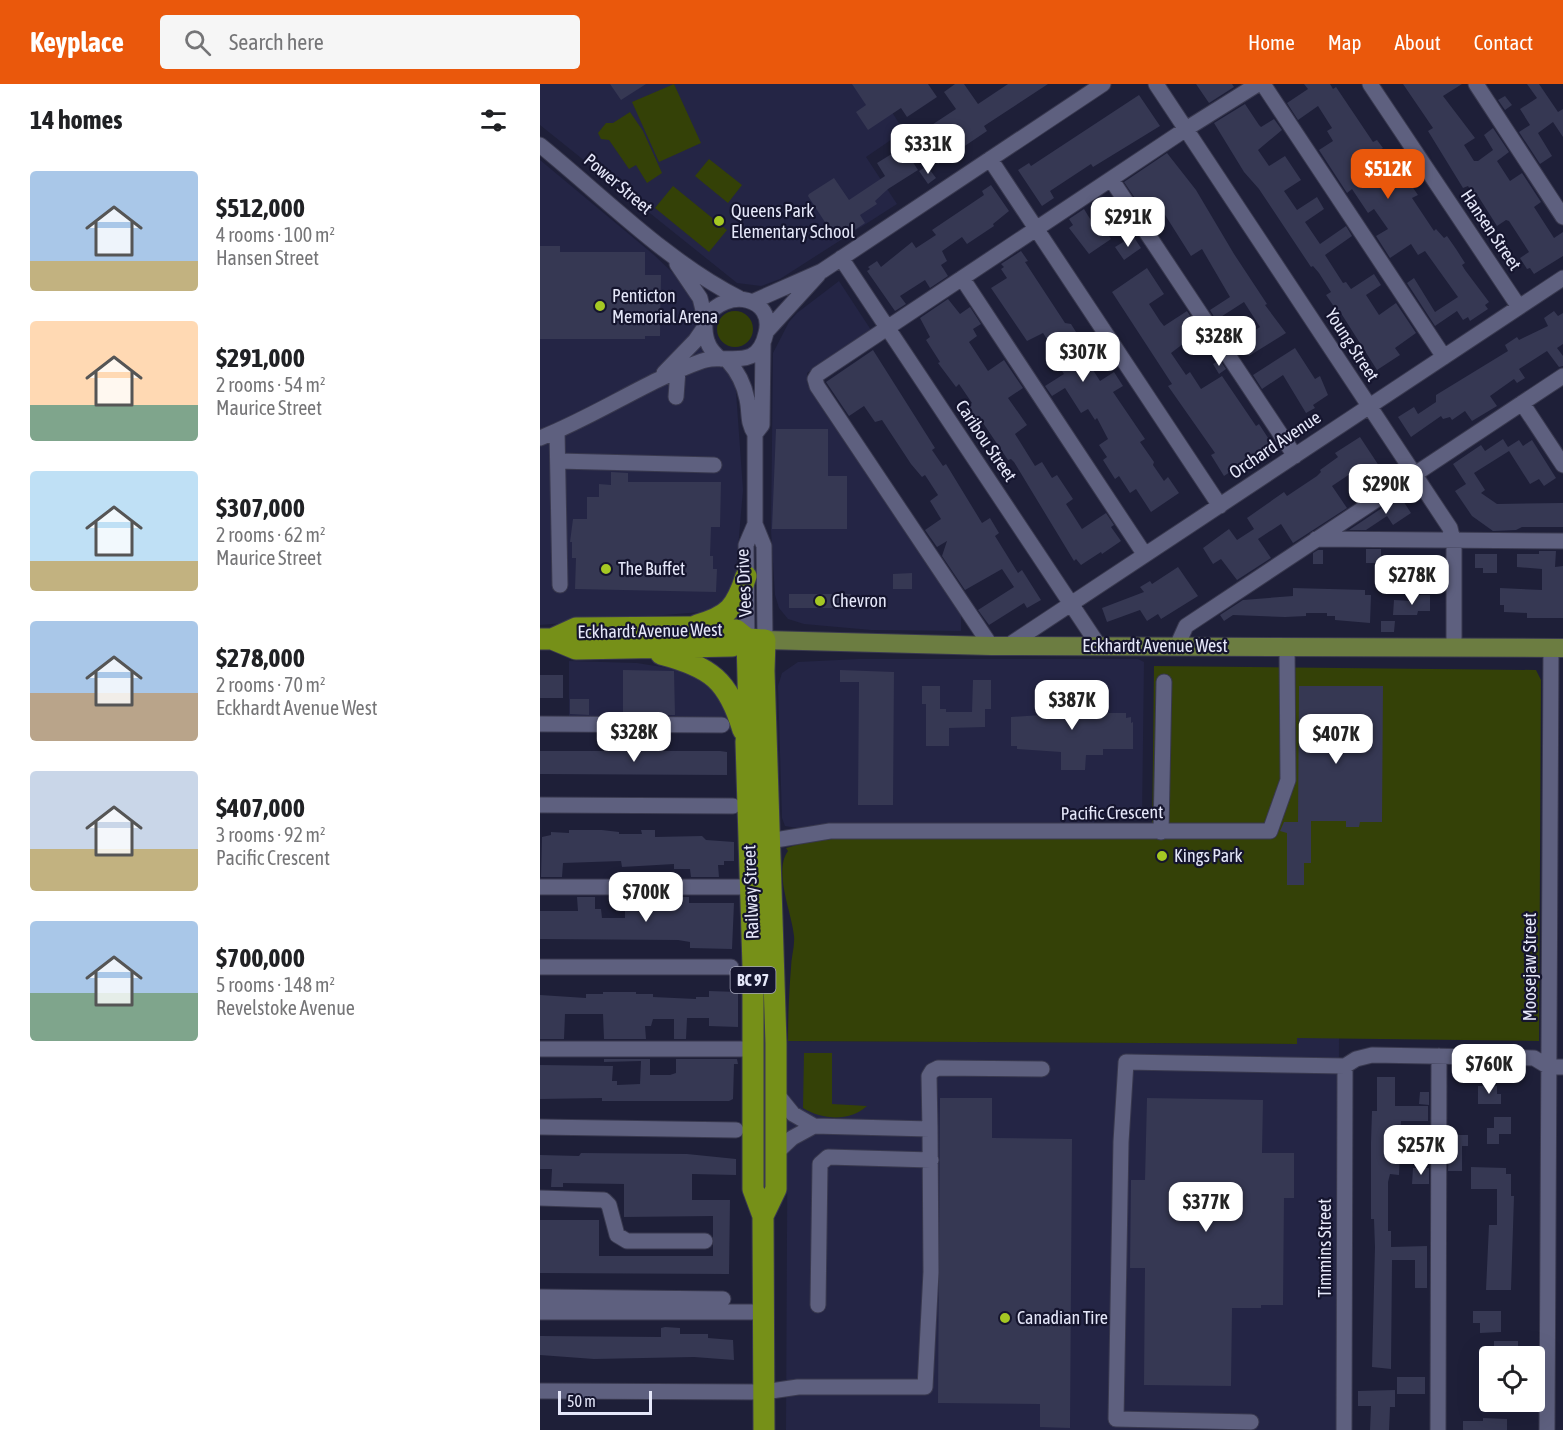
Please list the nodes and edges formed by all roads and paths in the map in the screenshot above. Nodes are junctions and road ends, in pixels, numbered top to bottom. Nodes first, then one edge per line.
1 (1103, 84) edge
2 (1156, 84) edge
3 (1258, 84) edge
4 (1263, 84) edge
5 (1370, 84) edge
6 (1476, 84) edge
7 (1186, 129) junction
8 (540, 145) edge
9 (990, 159) junction
10 (1111, 178) junction
11 (1563, 217) edge
12 (1036, 228) junction
13 (670, 254) junction
14 (841, 258) junction
15 (822, 271) junction
16 (962, 278) junction
17 (1563, 278) edge
18 (745, 300) junction
19 (1519, 307) junction
20 (704, 323) junction
21 (887, 327) junction
22 (765, 337) junction
23 (1444, 357) junction
24 (725, 360) junction
25 (678, 370) junction
26 (1563, 376) edge
27 (660, 377) junction
28 (676, 397) dead end
29 (1522, 403) junction
30 (1369, 406) junction
31 (557, 431) junction
32 (755, 434) junction
33 (540, 438) edge
34 (1295, 456) junction
35 (558, 461) junction
36 (714, 465) dead end
37 (1563, 465) edge
38 (1415, 474) junction
39 (1220, 506) junction
40 (755, 524) junction
41 (1317, 539) junction
42 (1453, 540) junction
43 (1563, 541) edge
44 (1145, 555) junction
45 (746, 576) junction
46 (560, 585) dead end
47 (1071, 604) junction
48 (691, 627) junction
49 (546, 639) edge
50 (756, 640) junction
51 (1000, 646) junction
52 (1098, 646) junction
53 (1177, 646) junction
54 (634, 647) junction
55 (1287, 647) junction
56 (1454, 648) junction
57 (1557, 648) edge
58 (1164, 682) dead end
59 (540, 724) edge
60 (722, 725) dead end
61 (1557, 740) edge
62 (746, 742) junction
63 (540, 805) edge
64 (733, 806) dead end
65 (1161, 832) junction
66 (1557, 838) edge
67 (769, 841) junction
68 (540, 886) edge
69 (750, 887) junction
70 (1556, 926) edge
71 (540, 967) edge
72 (731, 967) dead end
73 (540, 1049) edge
74 (753, 1049) junction
75 (1439, 1056) junction
76 (1345, 1066) junction
77 (1556, 1067) edge
78 (1042, 1069) dead end
79 (776, 1094) junction
80 (540, 1126) edge
81 (814, 1126) junction
82 (930, 1129) junction
83 (736, 1130) dead end
84 (776, 1153) junction
85 (931, 1160) junction
86 (540, 1198) edge
87 (1556, 1201) edge
88 (764, 1216) junction
89 (705, 1241) dead end
90 (540, 1297) edge
91 (723, 1299) dead end
92 (818, 1305) dead end
93 (540, 1312) edge
94 (764, 1312) junction
95 (1555, 1348) edge
96 (540, 1391) edge
97 (764, 1392) junction
98 (1251, 1422) dead end
99 (764, 1430) edge
100 (1344, 1430) edge
101 (1438, 1430) edge
102 (1547, 1430) edge

1 - 9 street
2 - 7 street, Young Street
3 - 7 street
4 - 23 street
5 - 19 street, Hansen Street
6 - 11 street
7 - 10 street
7 - 30 street, Young Street
8 - 13 street, Power Street
9 - 12 street
9 - 14 street
10 - 12 street
10 - 34 street
12 - 16 street
12 - 39 street
13 - 18 street, Power Street
13 - 20 street, Power Street
14 - 15 street
14 - 21 street, Caribou Street
15 - 18 street
15 - 22 street
16 - 21 street
16 - 44 street
17 - 19 street, Orchard Avenue
18 - 20 street
18 - 22 street
19 - 23 street, Orchard Avenue
20 - 24 street
20 - 27 street
21 - 47 street, Caribou Street
21 - 51 street
22 - 24 street
22 - 32 street, Vees Drive
23 - 30 street, Orchard Avenue
24 - 25 street
24 - 32 street, Vees Drive
25 - 27 street
25 - 28 street
26 - 29 street
27 - 31 street
29 - 37 street
29 - 38 street
30 - 34 street, Orchard Avenue
30 - 38 street, Young Street
31 - 33 street
31 - 35 street
32 - 40 street, Vees Drive
34 - 39 street, Orchard Avenue
35 - 36 street
35 - 46 street
38 - 41 street
38 - 42 street, Young Street
39 - 44 street, Orchard Avenue
40 - 45 street, Vees Drive
40 - 50 street, Vees Drive
41 - 42 street
41 - 53 street
42 - 43 street
42 - 56 street, Young Street
44 - 47 street, Orchard Avenue
45 - 48 highway
45 - 50 street, Vees Drive
47 - 51 street, Orchard Avenue
47 - 52 street, Caribou Street
48 - 49 highway, Eckhardt Avenue West
48 - 50 highway, Eckhardt Avenue West
49 - 54 highway, Eckhardt Avenue West
50 - 51 main road, Eckhardt Avenue West
50 - 54 highway, Eckhardt Avenue West
50 - 62 highway, Railway Street / BC 97
50 - 67 highway, Railway Street / BC 97
51 - 52 main road, Eckhardt Avenue West
52 - 53 main road, Eckhardt Avenue West
53 - 55 main road, Eckhardt Avenue West
54 - 62 highway
55 - 56 main road, Eckhardt Avenue West
55 - 65 street, Pacific Crescent
56 - 57 main road, Eckhardt Avenue West
57 - 61 street, Moosejaw Street
58 - 65 street
59 - 60 street
61 - 66 street, Moosejaw Street
62 - 69 highway, Railway Street / BC 97
63 - 64 street
65 - 67 street, Pacific Crescent
66 - 70 street, Moosejaw Street
67 - 79 highway, Railway Street / BC 97
68 - 69 street
69 - 74 highway, Railway Street / BC 97
70 - 77 street, Moosejaw Street
71 - 72 street
73 - 74 street
74 - 88 highway, Railway Street / BC 97
75 - 76 street
75 - 77 street
75 - 101 street
76 - 98 street
76 - 100 street, Timmins Street
77 - 87 street, Moosejaw Street
78 - 82 street
79 - 81 street
79 - 84 highway, Railway Street / BC 97
80 - 83 street
81 - 82 street
81 - 84 street
82 - 85 street
84 - 88 highway, Railway Street / BC 97
85 - 92 street
85 - 97 street
86 - 89 street
87 - 95 street, Moosejaw Street
88 - 94 highway, Railway Street / BC 97
90 - 91 street
93 - 94 street
94 - 97 highway, Railway Street / BC 97
95 - 102 street, Moosejaw Street
96 - 97 street
97 - 99 highway, Railway Street / BC 97

